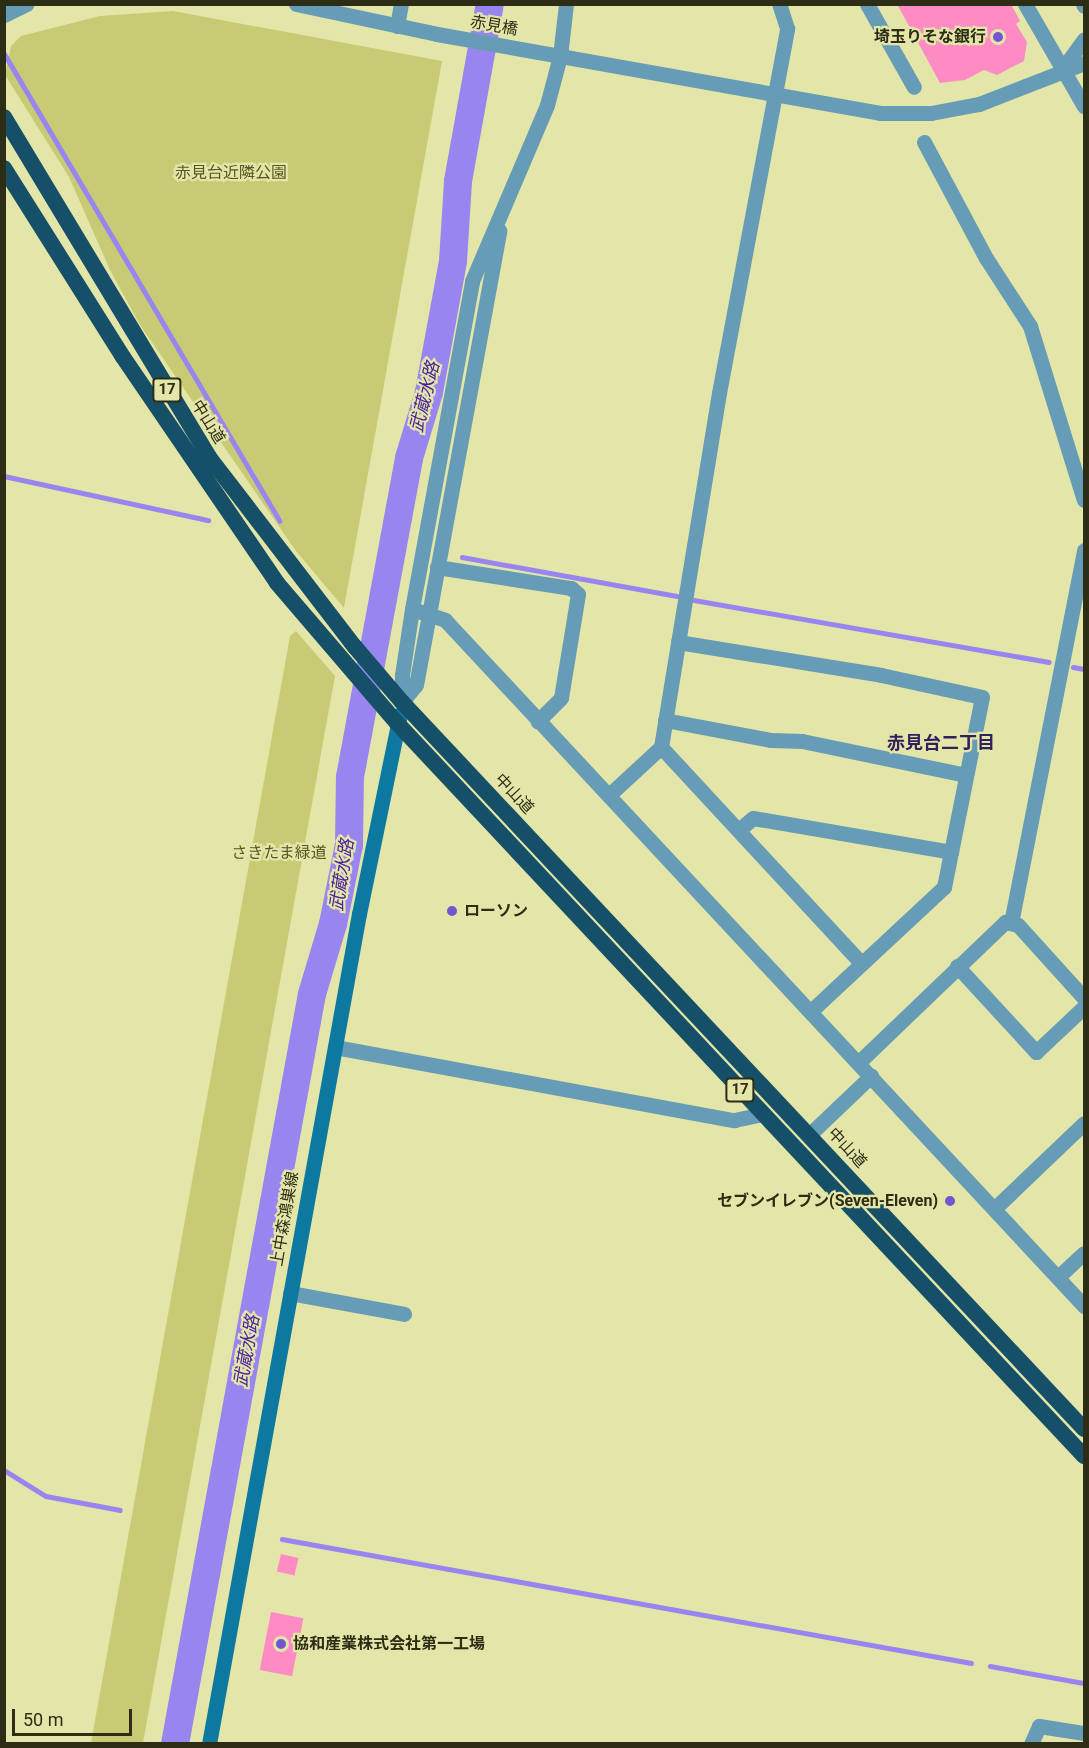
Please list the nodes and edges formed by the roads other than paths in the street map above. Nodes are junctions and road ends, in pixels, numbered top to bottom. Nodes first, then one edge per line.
1 (27, 4) edge
2 (297, 4) edge
3 (401, 4) edge
4 (566, 4) edge
5 (779, 4) edge
6 (867, 4) edge
7 (1025, 4) edge
8 (4, 15) edge
9 (397, 26) junction
10 (1084, 39) edge
11 (560, 56) junction
12 (1084, 63) edge
13 (1061, 70) junction
14 (914, 87) dead end
15 (773, 94) junction
16 (1084, 106) edge
17 (4, 117) edge
18 (924, 142) dead end
19 (4, 168) edge
20 (502, 219) junction
21 (1084, 500) edge
22 (1084, 550) edge
23 (437, 567) junction
24 (412, 609) junction
25 (429, 612) junction
26 (678, 642) junction
27 (402, 702) junction
28 (665, 720) junction
29 (538, 721) junction
30 (397, 723) junction
31 (661, 747) junction
32 (966, 775) junction
33 (609, 795) junction
34 (739, 830) junction
35 (951, 852) junction
36 (1011, 923) junction
37 (861, 963) junction
38 (957, 966) junction
39 (1084, 998) edge
40 (1084, 1007) edge
41 (810, 1012) junction
42 (335, 1047) junction
43 (858, 1063) junction
44 (871, 1076) junction
45 (762, 1114) junction
46 (1084, 1123) edge
47 (809, 1135) junction
48 (994, 1209) junction
49 (1084, 1253) edge
50 (1058, 1277) junction
51 (290, 1293) junction
52 (1084, 1306) edge
53 (404, 1314) dead end
54 (1084, 1429) edge
55 (1084, 1456) edge
56 (1084, 1733) edge
57 (209, 1743) edge
58 (1031, 1743) edge

1 - 8 street
2 - 9 street, 赤見橋
3 - 9 street
4 - 11 street
5 - 15 street
6 - 14 street
7 - 13 street
9 - 11 street, 赤見橋
10 - 13 street
11 - 15 street, 赤見橋
11 - 20 street
12 - 13 street, 赤見橋
13 - 15 street, 赤見橋
13 - 16 street
15 - 26 street
17 - 27 highway, 中山道 / 17
18 - 21 street
19 - 30 highway, 17
20 - 23 street
20 - 24 street
22 - 36 street
23 - 25 street
23 - 29 street
24 - 25 street
24 - 27 street
25 - 27 street
25 - 29 street
26 - 28 street
26 - 32 street
27 - 30 main road, 上中森鴻巣線
27 - 47 highway, 中山道 / 17
28 - 31 street
28 - 32 street
29 - 33 street
30 - 42 main road, 上中森鴻巣線
30 - 45 highway, 17
31 - 33 street
31 - 34 street
32 - 35 street
33 - 41 street
34 - 35 street
34 - 37 street
35 - 37 street
36 - 38 street
36 - 39 street
37 - 41 street
38 - 40 street
38 - 43 street
41 - 43 street
42 - 45 street
42 - 51 main road, 上中森鴻巣線
43 - 44 street
44 - 47 street
44 - 48 street
45 - 55 highway, 17
46 - 48 street
47 - 54 highway, 中山道 / 17
48 - 50 street
49 - 50 street
50 - 52 street
51 - 53 street
51 - 57 main road, 上中森鴻巣線
56 - 58 street

